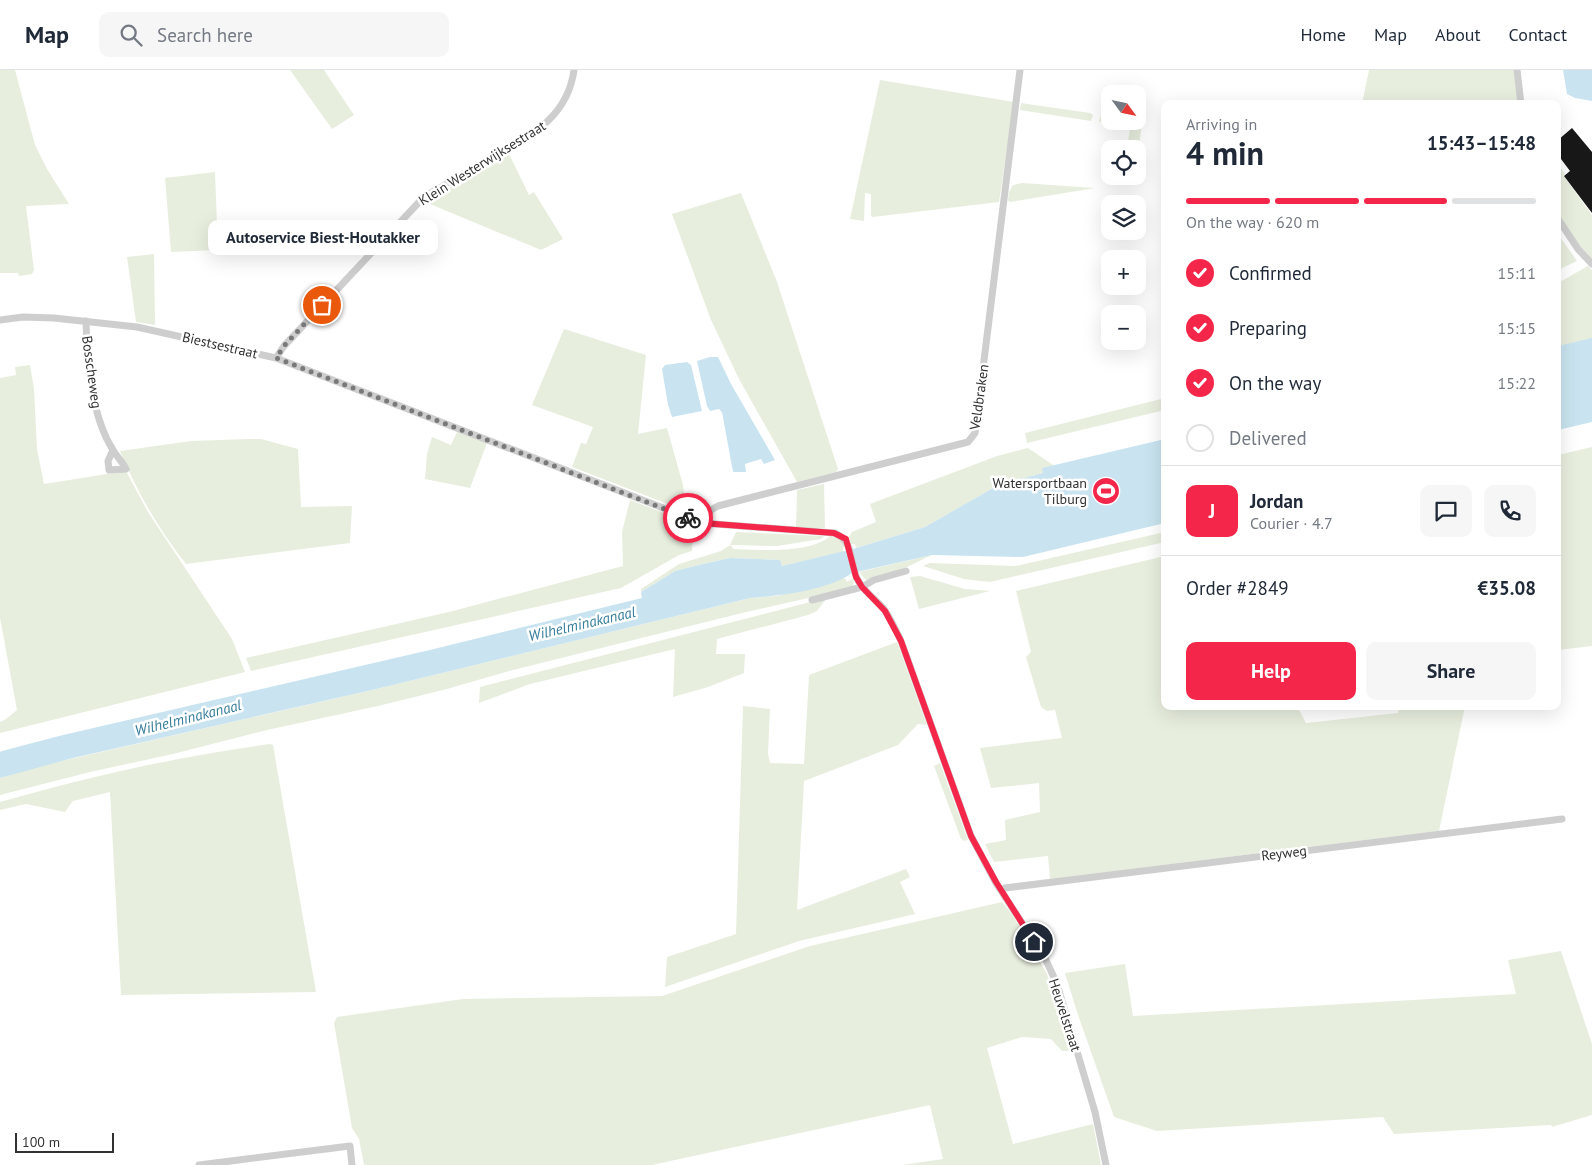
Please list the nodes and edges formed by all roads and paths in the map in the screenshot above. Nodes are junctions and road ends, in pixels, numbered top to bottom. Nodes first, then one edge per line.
1 (574, 70) edge
2 (1020, 70) edge
3 (1517, 70) edge
4 (1521, 100) edge
5 (1561, 224) edge
6 (1592, 264) edge
7 (0, 320) edge
8 (86, 321) junction
9 (276, 358) junction
10 (113, 450) dead end
11 (702, 523) junction
12 (906, 571) dead end
13 (862, 587) junction
14 (812, 600) dead end
15 (894, 627) joint
16 (1562, 819) dead end
17 (1005, 888) dead end
18 (199, 1165) edge
19 (352, 1165) edge
20 (1106, 1165) edge

1 - 9 street, Klein Westerwijksestraat
2 - 11 street, Veldbraken
3 - 4 street
5 - 6 street
7 - 8 street, Biestsestraat
8 - 9 street, Biestsestraat
8 - 10 street, Bosscheweg
9 - 11 street, Biestsestraat
11 - 13 street, Biestsestraat
12 - 13 street
13 - 14 street
13 - 15 street, Biestsestraat
15 - 20 street, Heuvelstraat
16 - 17 street, Reyweg
18 - 19 street

